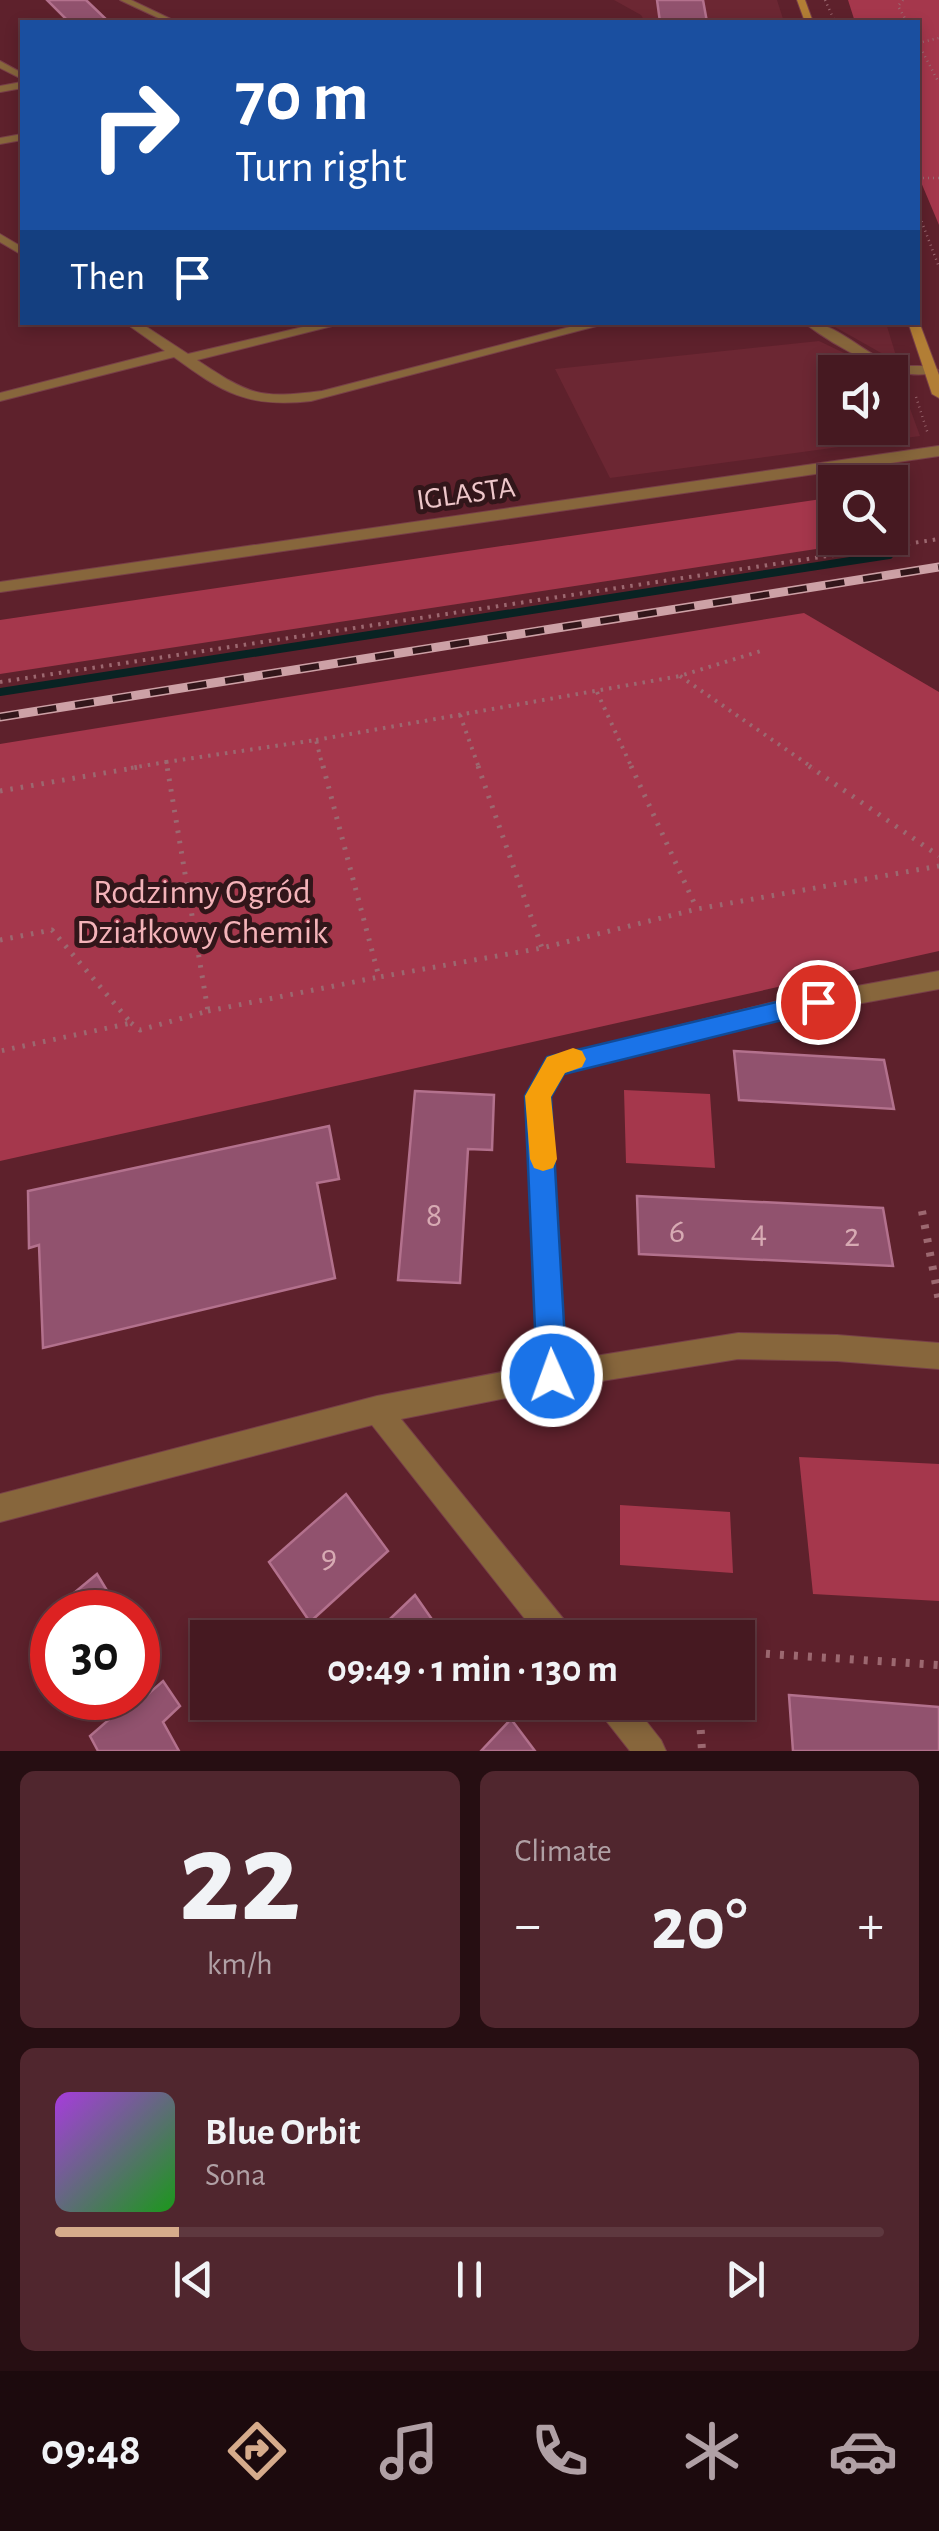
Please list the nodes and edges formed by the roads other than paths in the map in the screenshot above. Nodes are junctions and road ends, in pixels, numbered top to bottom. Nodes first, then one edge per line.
1 (124, 0) edge
2 (169, 20) edge
3 (134, 325) edge
4 (328, 325) edge
5 (594, 325) edge
6 (814, 325) edge
7 (915, 325) edge
8 (180, 356) junction
9 (931, 370) junction
10 (939, 394) edge
11 (0, 397) edge
12 (939, 451) edge
13 (0, 587) edge
14 (939, 980) edge
15 (939, 1356) edge
16 (552, 1376) junction
17 (377, 1410) junction
18 (0, 1508) edge
19 (546, 1620) edge
20 (626, 1720) edge
21 (650, 1751) edge

1 - 2 street
3 - 8 street
4 - 8 street
5 - 8 street
6 - 9 street
7 - 9 main road
8 - 11 street
9 - 10 main road
12 - 13 lane, IGLASTA
14 - 16 street
15 - 16 street
16 - 17 street
17 - 18 street
17 - 19 street
20 - 21 street

